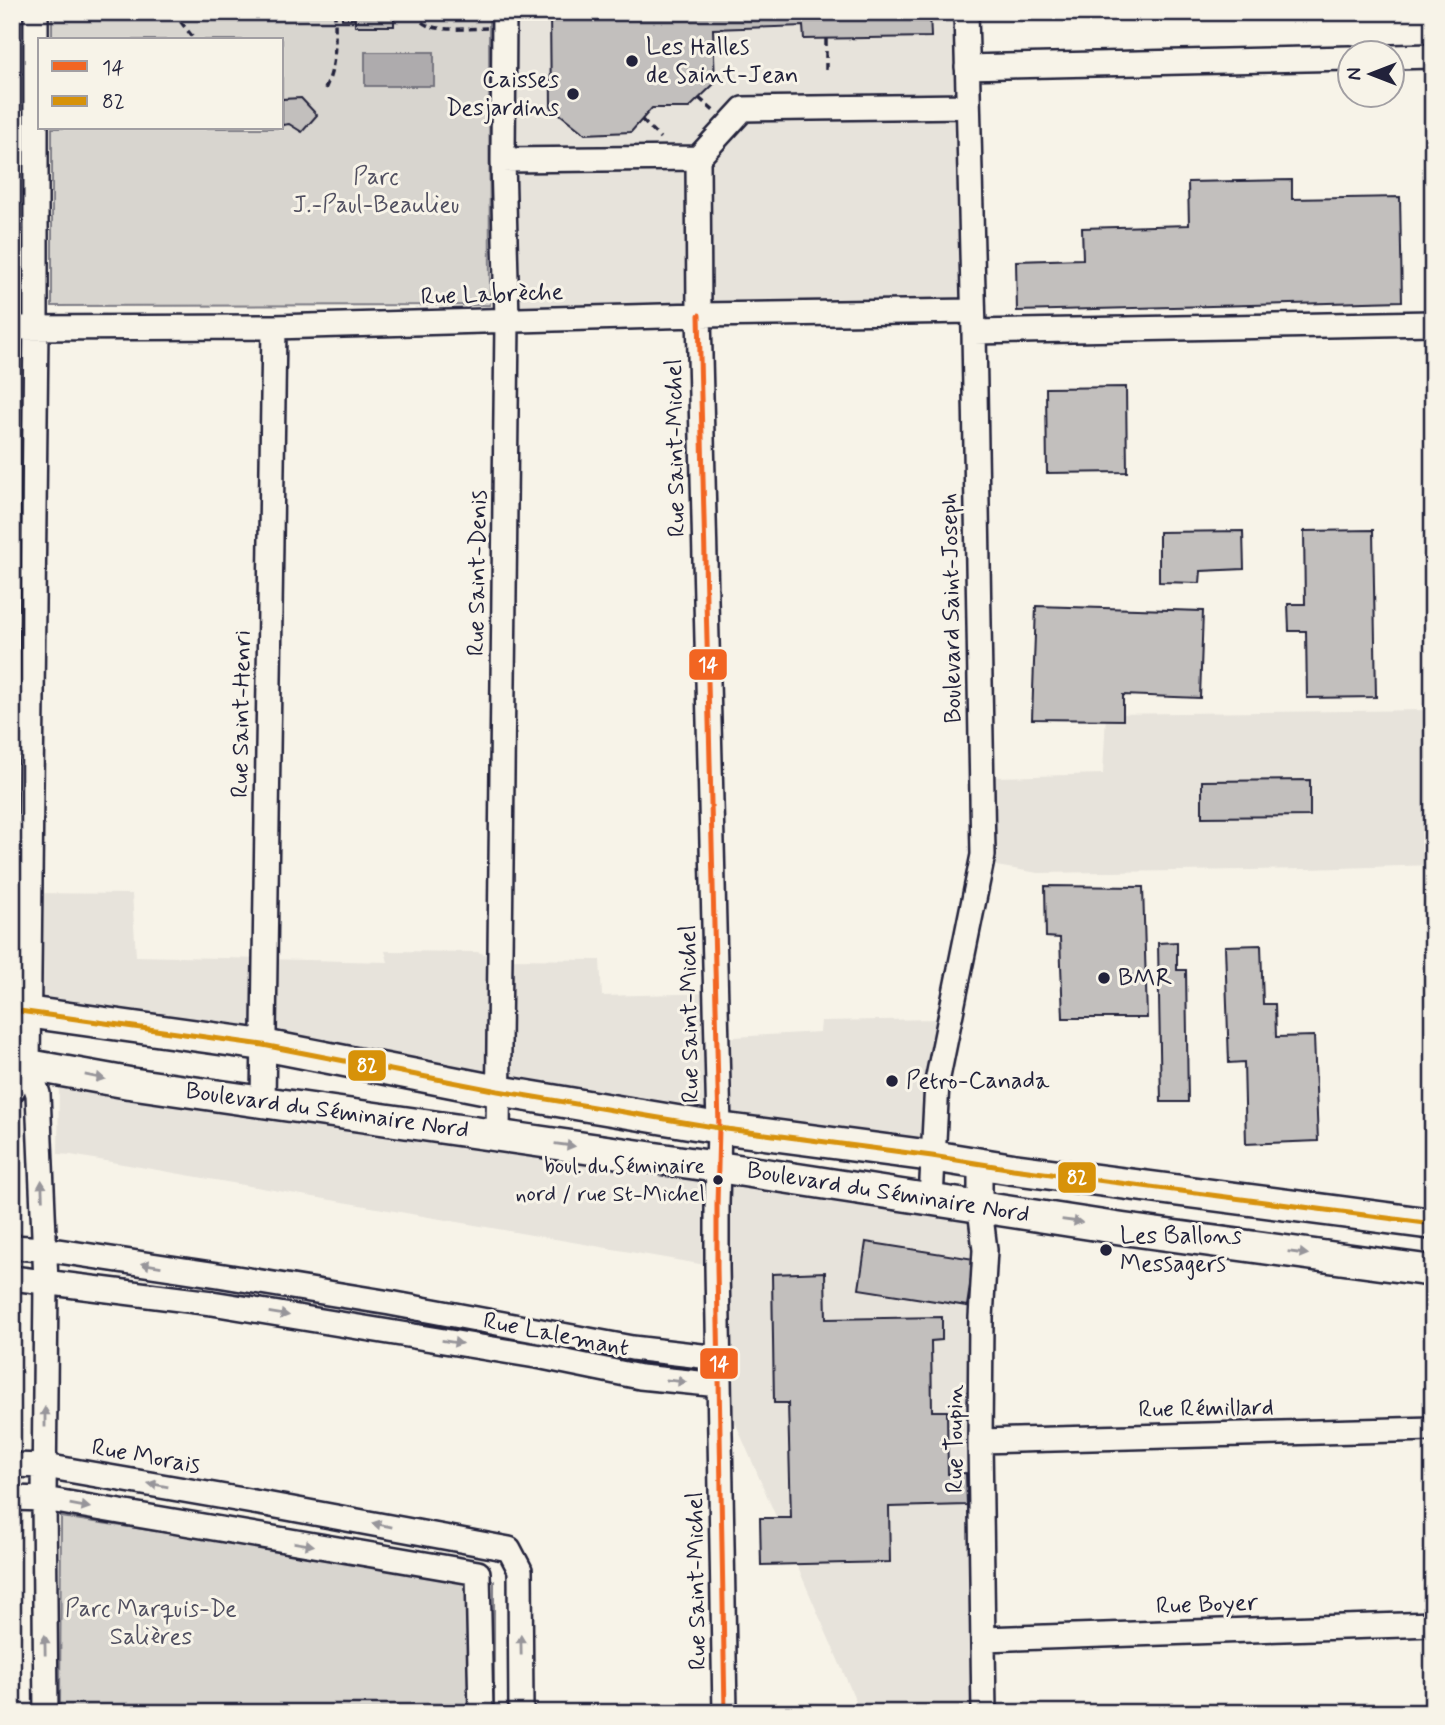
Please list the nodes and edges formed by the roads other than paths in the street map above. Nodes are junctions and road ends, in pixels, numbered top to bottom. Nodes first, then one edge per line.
1 (36, 12) edge
2 (966, 12) edge
3 (504, 20) edge
4 (1433, 56) edge
5 (1406, 57) edge
6 (1336, 58) edge
7 (968, 67) junction
8 (968, 106) junction
9 (698, 158) junction
10 (503, 160) junction
11 (699, 315) junction
12 (507, 320) junction
13 (973, 322) junction
14 (1433, 323) edge
15 (275, 327) junction
16 (12, 328) edge
17 (36, 328) junction
18 (20, 1011) edge
19 (263, 1045) junction
20 (20, 1063) edge
21 (12, 1091) edge
22 (498, 1091) junction
23 (263, 1102) junction
24 (719, 1128) junction
25 (498, 1135) junction
26 (932, 1156) junction
27 (980, 1165) junction
28 (718, 1167) junction
29 (931, 1199) junction
30 (981, 1208) junction
31 (1433, 1224) edge
32 (12, 1247) edge
33 (45, 1249) junction
34 (1433, 1271) edge
35 (218, 1275) junction
36 (12, 1278) edge
37 (46, 1282) junction
38 (212, 1303) junction
39 (390, 1303) junction
40 (384, 1331) junction
41 (719, 1359) junction
42 (719, 1385) junction
43 (1433, 1429) edge
44 (980, 1441) junction
45 (12, 1465) edge
46 (45, 1466) junction
47 (12, 1498) edge
48 (44, 1499) junction
49 (271, 1504) junction
50 (264, 1538) junction
51 (509, 1549) junction
52 (478, 1573) junction
53 (1433, 1624) edge
54 (984, 1639) junction
55 (46, 1713) edge
56 (481, 1713) edge
57 (521, 1713) edge
58 (725, 1713) edge
59 (984, 1713) edge

1 - 17 street
2 - 7 street, Boulevard Saint-Joseph
3 - 10 street, Rue Saint-Denis
4 - 5 street
6 - 7 street
7 - 8 street, Boulevard Saint-Joseph
8 - 9 street
8 - 13 street, Boulevard Saint-Joseph
9 - 10 street
9 - 11 street, Rue Saint-Michel
10 - 12 street, Rue Saint-Denis
11 - 12 street, Rue Labrèche
11 - 13 street, Rue Labrèche
11 - 24 street, Rue Saint-Michel
12 - 15 street, Rue Labrèche
12 - 22 street, Rue Saint-Denis
13 - 14 street, Rue Labrèche
13 - 26 street, Boulevard Saint-Joseph
15 - 17 street, Rue Labrèche
15 - 19 street, Rue Saint-Henri
16 - 17 street, Rue Labrèche
17 - 18 street
18 - 19 main road, Boulevard du Séminaire Nord
18 - 20 street
19 - 22 main road, Boulevard du Séminaire Nord
19 - 23 street, Rue Saint-Henri
20 - 21 street
20 -> 23 main road, Boulevard du Séminaire Nord
33 -> 20 street
22 - 24 main road, Boulevard du Séminaire Nord
22 - 25 street, Rue Saint-Denis
23 - 25 main road, Boulevard du Séminaire Nord
24 - 26 main road, Boulevard du Séminaire Nord
24 - 28 street, Rue Saint-Michel
25 -> 28 main road, Boulevard du Séminaire Nord
26 - 27 main road, Boulevard du Séminaire Nord
26 - 29 street, Boulevard Saint-Joseph
27 - 30 street, Rue Toupin
27 - 31 main road, Boulevard du Séminaire Nord
28 - 29 main road, Boulevard du Séminaire Nord
28 - 41 street, Rue Saint-Michel
29 - 30 main road, Boulevard du Séminaire Nord
30 -> 34 main road, Boulevard du Séminaire Nord
30 - 44 street, Rue Toupin
32 - 33 street, Rue Lalemant
35 -> 33 street, Rue Lalemant
33 - 37 street
35 - 38 street
35 - 39 street, Rue Lalemant
36 - 37 street, Rue Lalemant
37 - 38 street, Rue Lalemant
46 -> 37 street
38 -> 40 street, Rue Lalemant
39 - 40 street
39 - 41 street, Rue Lalemant
40 -> 42 street, Rue Lalemant
41 - 42 street, Rue Saint-Michel
42 - 58 street, Rue Saint-Michel
43 - 44 street, Rue Rémillard
44 - 54 street, Rue Toupin
45 - 46 street, Rue Morais
46 - 48 street
49 -> 46 street, Rue Morais
47 - 48 street
48 -> 50 street
55 -> 48 street
49 - 50 street
51 -> 49 street, Rue Morais
50 -> 52 street
51 - 52 street
57 -> 51 street
52 - 56 street
53 - 54 street, Rue Boyer
54 - 59 street, Rue Toupin

